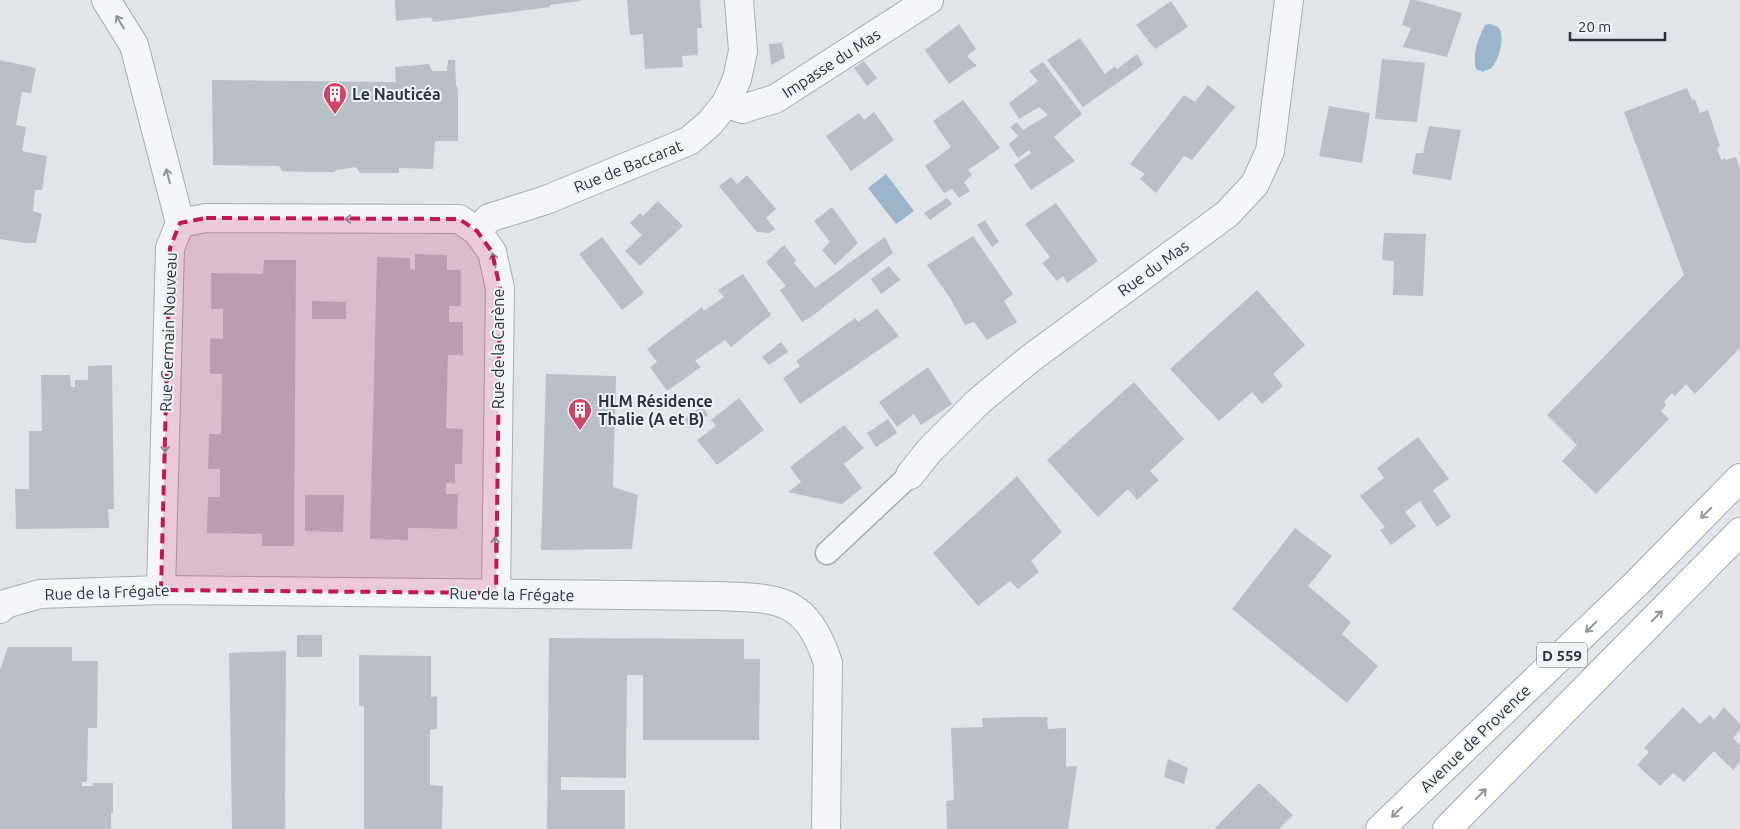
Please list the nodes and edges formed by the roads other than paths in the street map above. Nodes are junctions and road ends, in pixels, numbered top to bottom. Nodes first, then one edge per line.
1 (106, 0) edge
2 (739, 0) edge
3 (929, 0) edge
4 (1290, 0) edge
5 (726, 102) junction
6 (180, 223) junction
7 (477, 231) junction
8 (910, 475) joint
9 (1740, 478) edge
10 (1740, 532) edge
11 (827, 553) dead end
12 (161, 590) junction
13 (496, 593) junction
14 (0, 609) edge
15 (826, 829) edge
16 (1380, 829) edge
17 (1447, 829) edge

6 -> 1 street
2 - 5 street, Rue de Baccarat
3 - 5 street, Impasse du Mas
4 - 8 street, Rue du Mas
5 - 7 street, Rue de Baccarat
7 -> 6 street, Rue de la Carène
6 -> 12 street, Rue Germain Nouveau
13 -> 7 street, Rue de la Carène
8 - 11 street
9 -> 16 main road, Avenue de Provence / D 559
17 -> 10 main road, D 559
12 - 13 street, Rue de la Frégate
12 - 14 street, Rue de la Frégate
13 - 15 street, Rue de la Frégate

